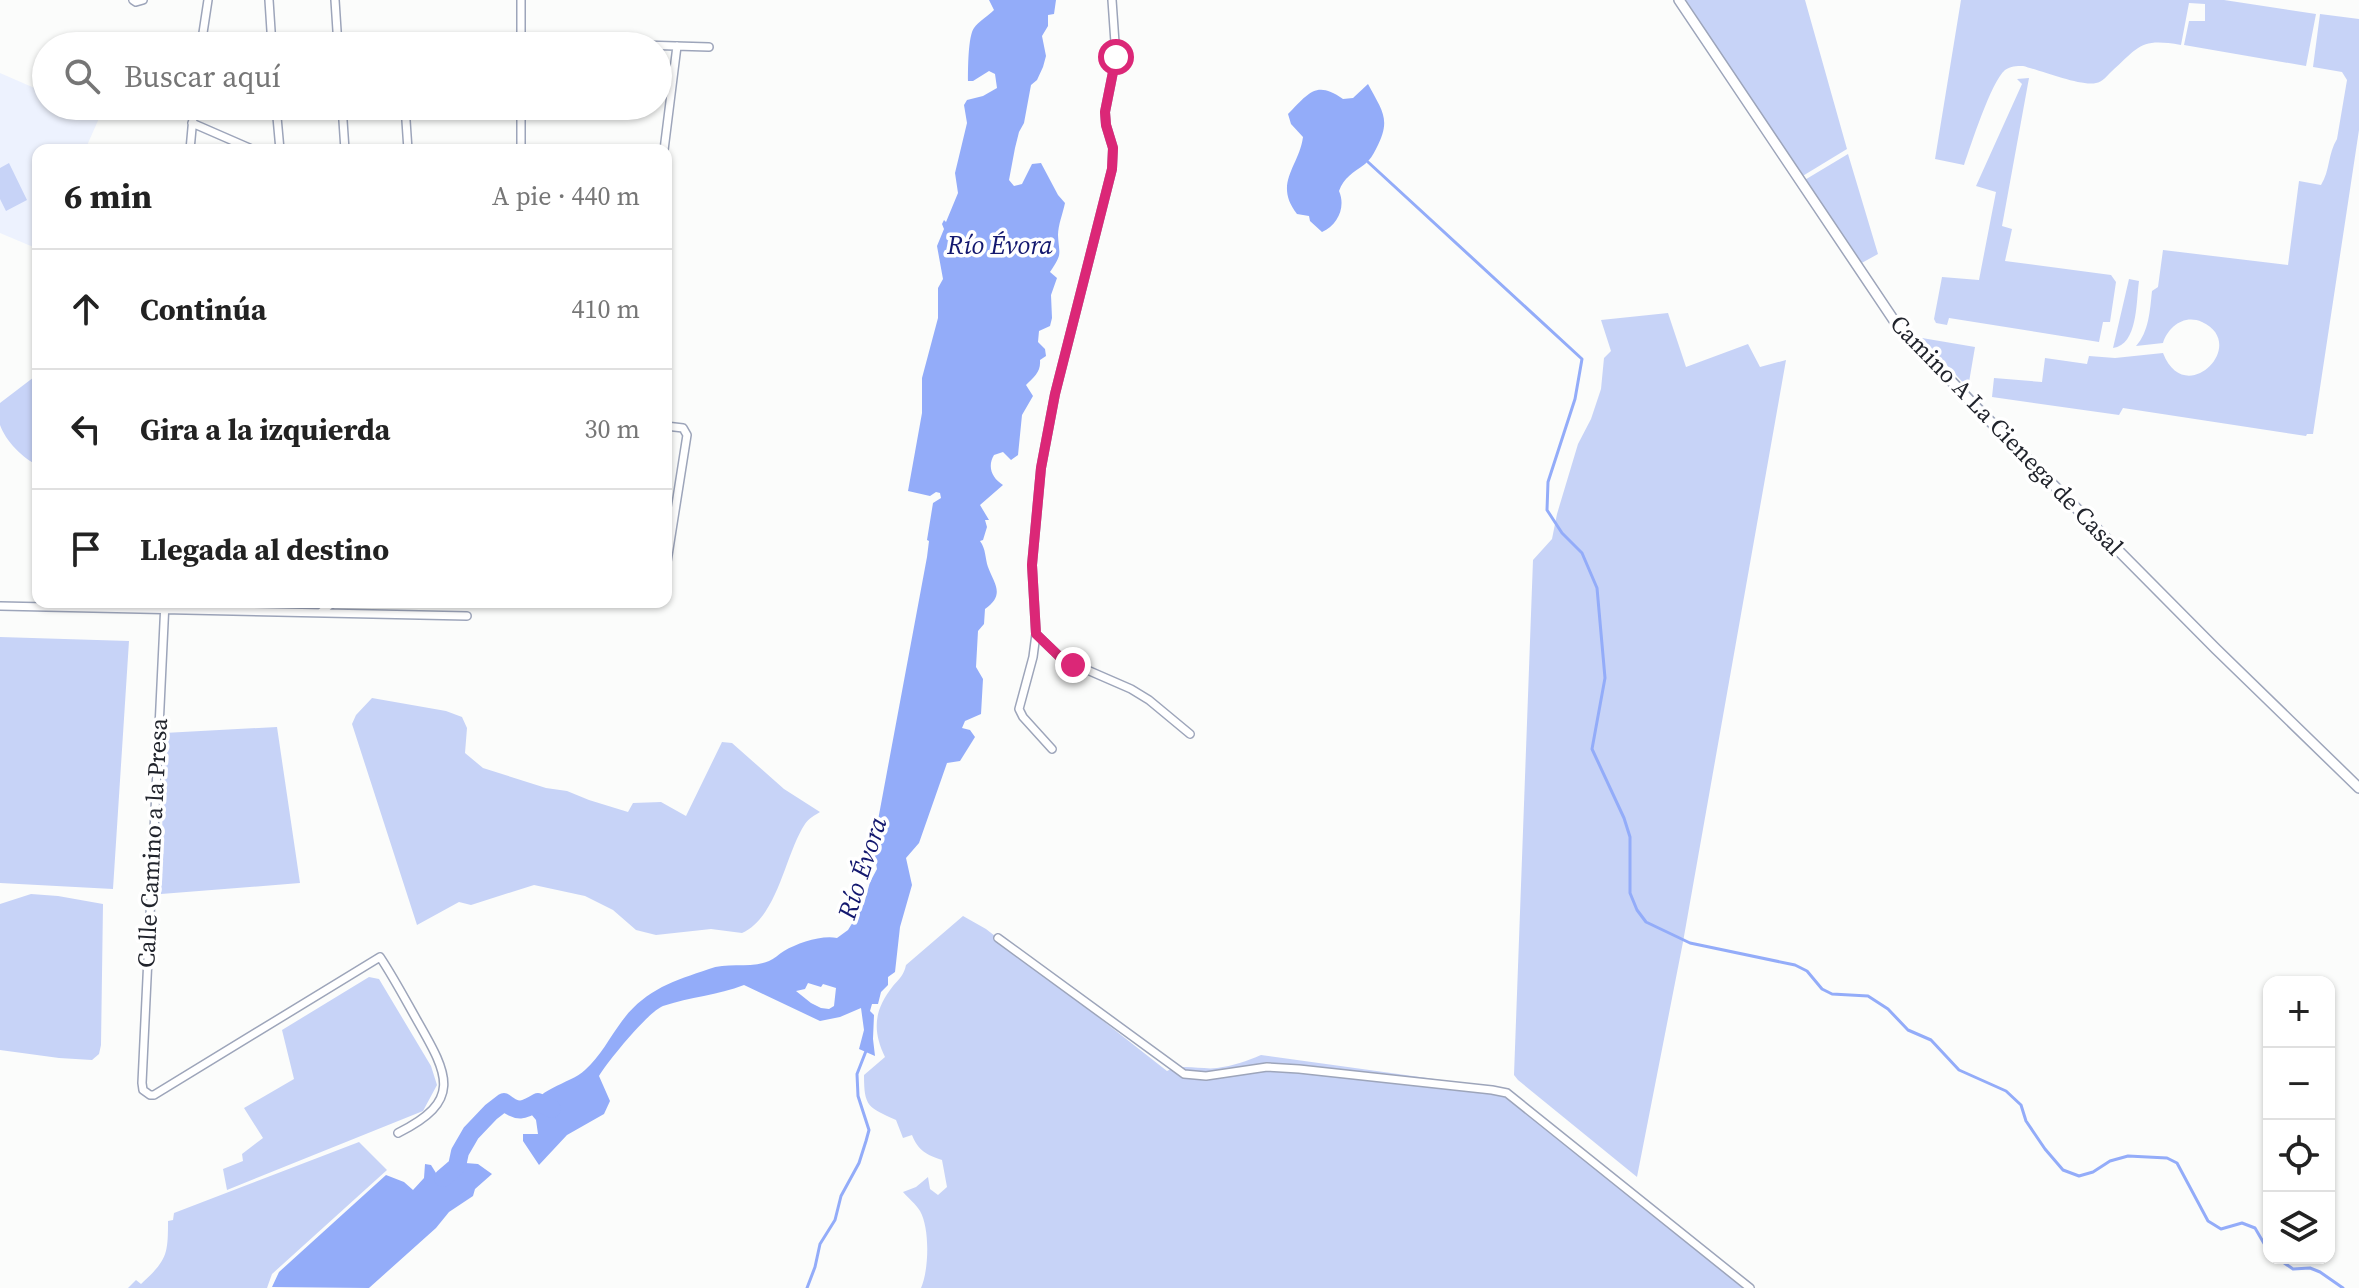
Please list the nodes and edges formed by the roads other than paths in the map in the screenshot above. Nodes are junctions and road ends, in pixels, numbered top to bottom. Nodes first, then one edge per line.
1 (133, 0) edge
2 (143, 0) edge
3 (208, 0) edge
4 (269, 0) edge
5 (335, 0) edge
6 (521, 0) edge
7 (1112, 0) edge
8 (1679, 0) edge
9 (203, 32) edge
10 (271, 32) edge
11 (337, 32) edge
12 (521, 32) edge
13 (672, 46) edge
14 (677, 46) junction
15 (709, 47) dead end
16 (672, 86) edge
17 (192, 120) edge
18 (277, 120) edge
19 (343, 120) edge
20 (406, 120) edge
21 (521, 120) edge
22 (668, 120) edge
23 (192, 123) junction
24 (190, 144) edge
25 (240, 144) edge
26 (279, 144) edge
27 (345, 144) edge
28 (408, 144) edge
29 (521, 144) edge
30 (665, 144) edge
31 (672, 427) edge
32 (672, 530) edge
33 (0, 606) edge
34 (32, 606) edge
35 (164, 608) edge
36 (208, 608) edge
37 (326, 608) edge
38 (319, 613) junction
39 (467, 616) dead end
40 (1036, 634) junction
41 (1190, 734) dead end
42 (1052, 749) dead end
43 (2359, 788) edge
44 (998, 938) dead end
45 (398, 1133) dead end
46 (1750, 1288) edge

1 - 2 street
3 - 9 street
4 - 10 street
5 - 11 street
6 - 12 street
7 - 40 street
8 - 43 street, Camino A La Cienega de Casal
13 - 14 street
14 - 15 street
14 - 16 street
17 - 23 street
18 - 26 street
19 - 27 street
20 - 28 street
21 - 29 street
22 - 30 street
23 - 24 street
23 - 25 street
31 - 32 street
33 - 34 street
35 - 45 street, Calle Camino a la Presa
36 - 38 street
37 - 38 street
38 - 39 street
40 - 41 street
40 - 42 street
44 - 46 street

